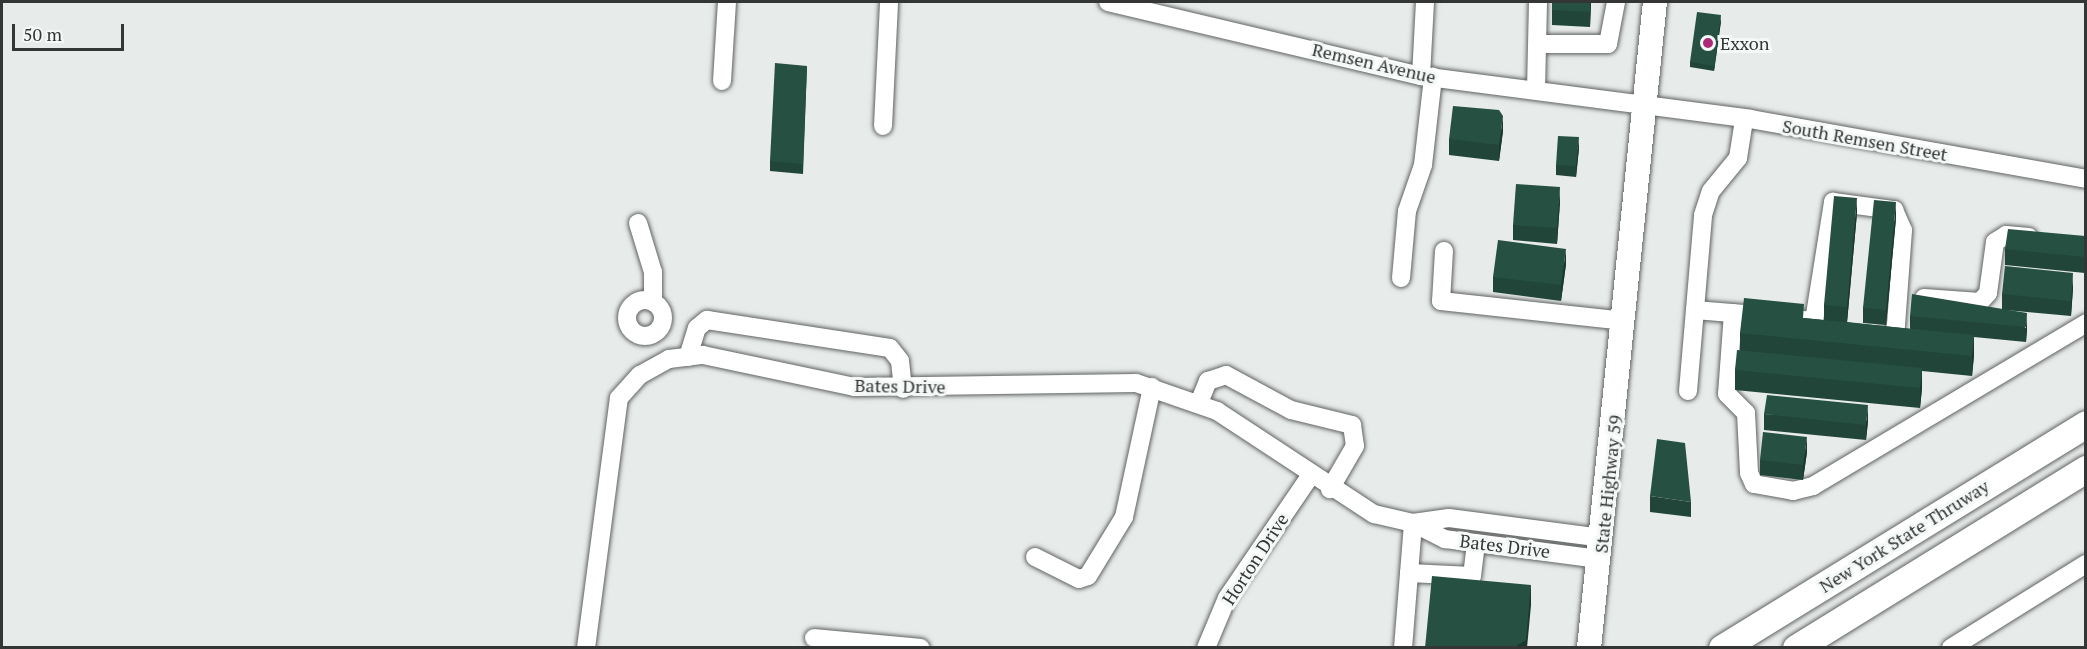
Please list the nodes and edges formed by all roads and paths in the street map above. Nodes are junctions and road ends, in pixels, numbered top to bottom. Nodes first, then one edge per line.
1 (727, 2) edge
2 (889, 2) edge
3 (1108, 2) edge
4 (1425, 2) edge
5 (1616, 2) edge
6 (1655, 2) edge
7 (1537, 8) edge
8 (1540, 44) junction
9 (1427, 77) junction
10 (722, 81) dead end
11 (1536, 90) junction
12 (1644, 104) junction
13 (1744, 118) junction
14 (884, 126) dead end
15 (2085, 178) edge
16 (638, 224) dead end
17 (2051, 239) edge
18 (1444, 251) dead end
19 (1401, 278) dead end
20 (1898, 297) junction
21 (653, 302) junction
22 (1695, 310) junction
23 (1733, 313) junction
24 (1625, 321) junction
25 (1814, 321) junction
26 (2085, 323) edge
27 (657, 332) junction
28 (1832, 333) edge
29 (1853, 335) edge
30 (688, 357) junction
31 (669, 359) junction
32 (1152, 387) junction
33 (903, 389) junction
34 (1688, 391) dead end
35 (1199, 403) junction
36 (2085, 424) edge
37 (2085, 469) edge
38 (1311, 475) junction
39 (1330, 489) junction
40 (1413, 523) junction
41 (1476, 543) junction
42 (1601, 549) junction
43 (1035, 557) dead end
44 (2085, 564) edge
45 (1409, 573) junction
46 (814, 638) dead end
47 (586, 648) edge
48 (921, 648) edge
49 (1206, 648) edge
50 (1403, 648) edge
51 (1589, 648) edge
52 (1722, 648) edge
53 (1796, 648) edge
54 (1951, 648) edge

1 - 10 street
2 - 14 street
3 - 9 street, Remsen Avenue
4 - 9 street
5 - 8 street
6 - 12 main road, State Highway 59
7 - 8 street
8 - 11 street
9 - 11 street, Remsen Avenue
9 - 19 street
11 - 12 street, Remsen Avenue
12 - 13 street, South Remsen Street
12 - 24 main road, State Highway 59
13 - 15 street, South Remsen Street
13 - 22 street
16 - 21 street
17 - 20 street
18 - 24 street
20 - 25 street
20 - 29 street
21 - 27 street
21 - 27 street
22 - 23 street
22 - 34 street
23 - 25 street
23 - 26 street
24 - 42 main road, State Highway 59
25 - 28 street
27 - 31 street
30 - 31 street, Bates Drive
30 - 33 street, Bates Drive
30 - 33 street
31 - 47 street, Bates Drive
32 - 33 street, Bates Drive
32 - 35 street, Bates Drive
32 - 43 street
35 - 38 street, Bates Drive
35 - 39 street
36 - 52 highway, New York State Thruway
37 - 53 highway, New York State Thruway
38 - 39 street, Bates Drive
38 - 49 street, Horton Drive
39 - 40 street, Bates Drive
40 - 41 street, Bates Drive
40 - 42 street, Bates Drive
40 - 45 street
41 - 42 street, Bates Drive
41 - 45 street
42 - 51 main road, State Highway 59
44 - 54 street
45 - 50 street
46 - 48 street

